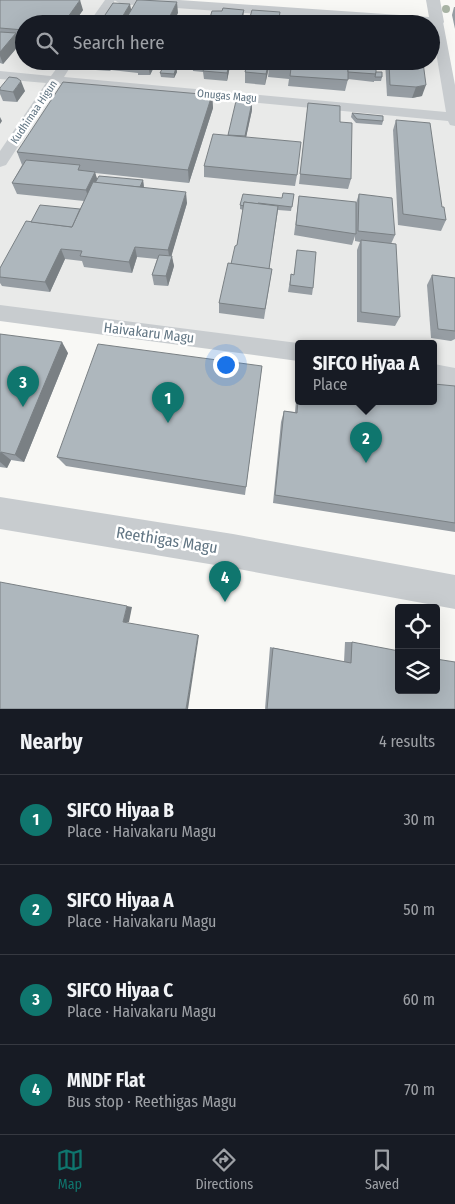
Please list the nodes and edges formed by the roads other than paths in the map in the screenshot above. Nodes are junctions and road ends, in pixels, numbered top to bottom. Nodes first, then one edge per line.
1 (110, 0) edge
2 (121, 0) edge
3 (433, 0) edge
4 (100, 15) edge
5 (336, 15) edge
6 (436, 15) edge
7 (440, 39) edge
8 (62, 70) edge
9 (0, 75) edge
10 (56, 80) junction
11 (454, 120) edge
12 (0, 162) edge
13 (0, 313) edge
14 (295, 352) edge
15 (437, 375) edge
16 (455, 378) edge
17 (0, 513) edge
18 (454, 591) edge

1 - 4 street
2 - 5 street
3 - 6 street
7 - 11 street
8 - 10 street, Kudhimaa Higun
9 - 10 street, Onugas Magu
10 - 11 street, Onugas Magu
10 - 12 street, Kudhimaa Higun
13 - 14 street, Haivakaru Magu
15 - 16 street
17 - 18 street, Reethigas Magu

